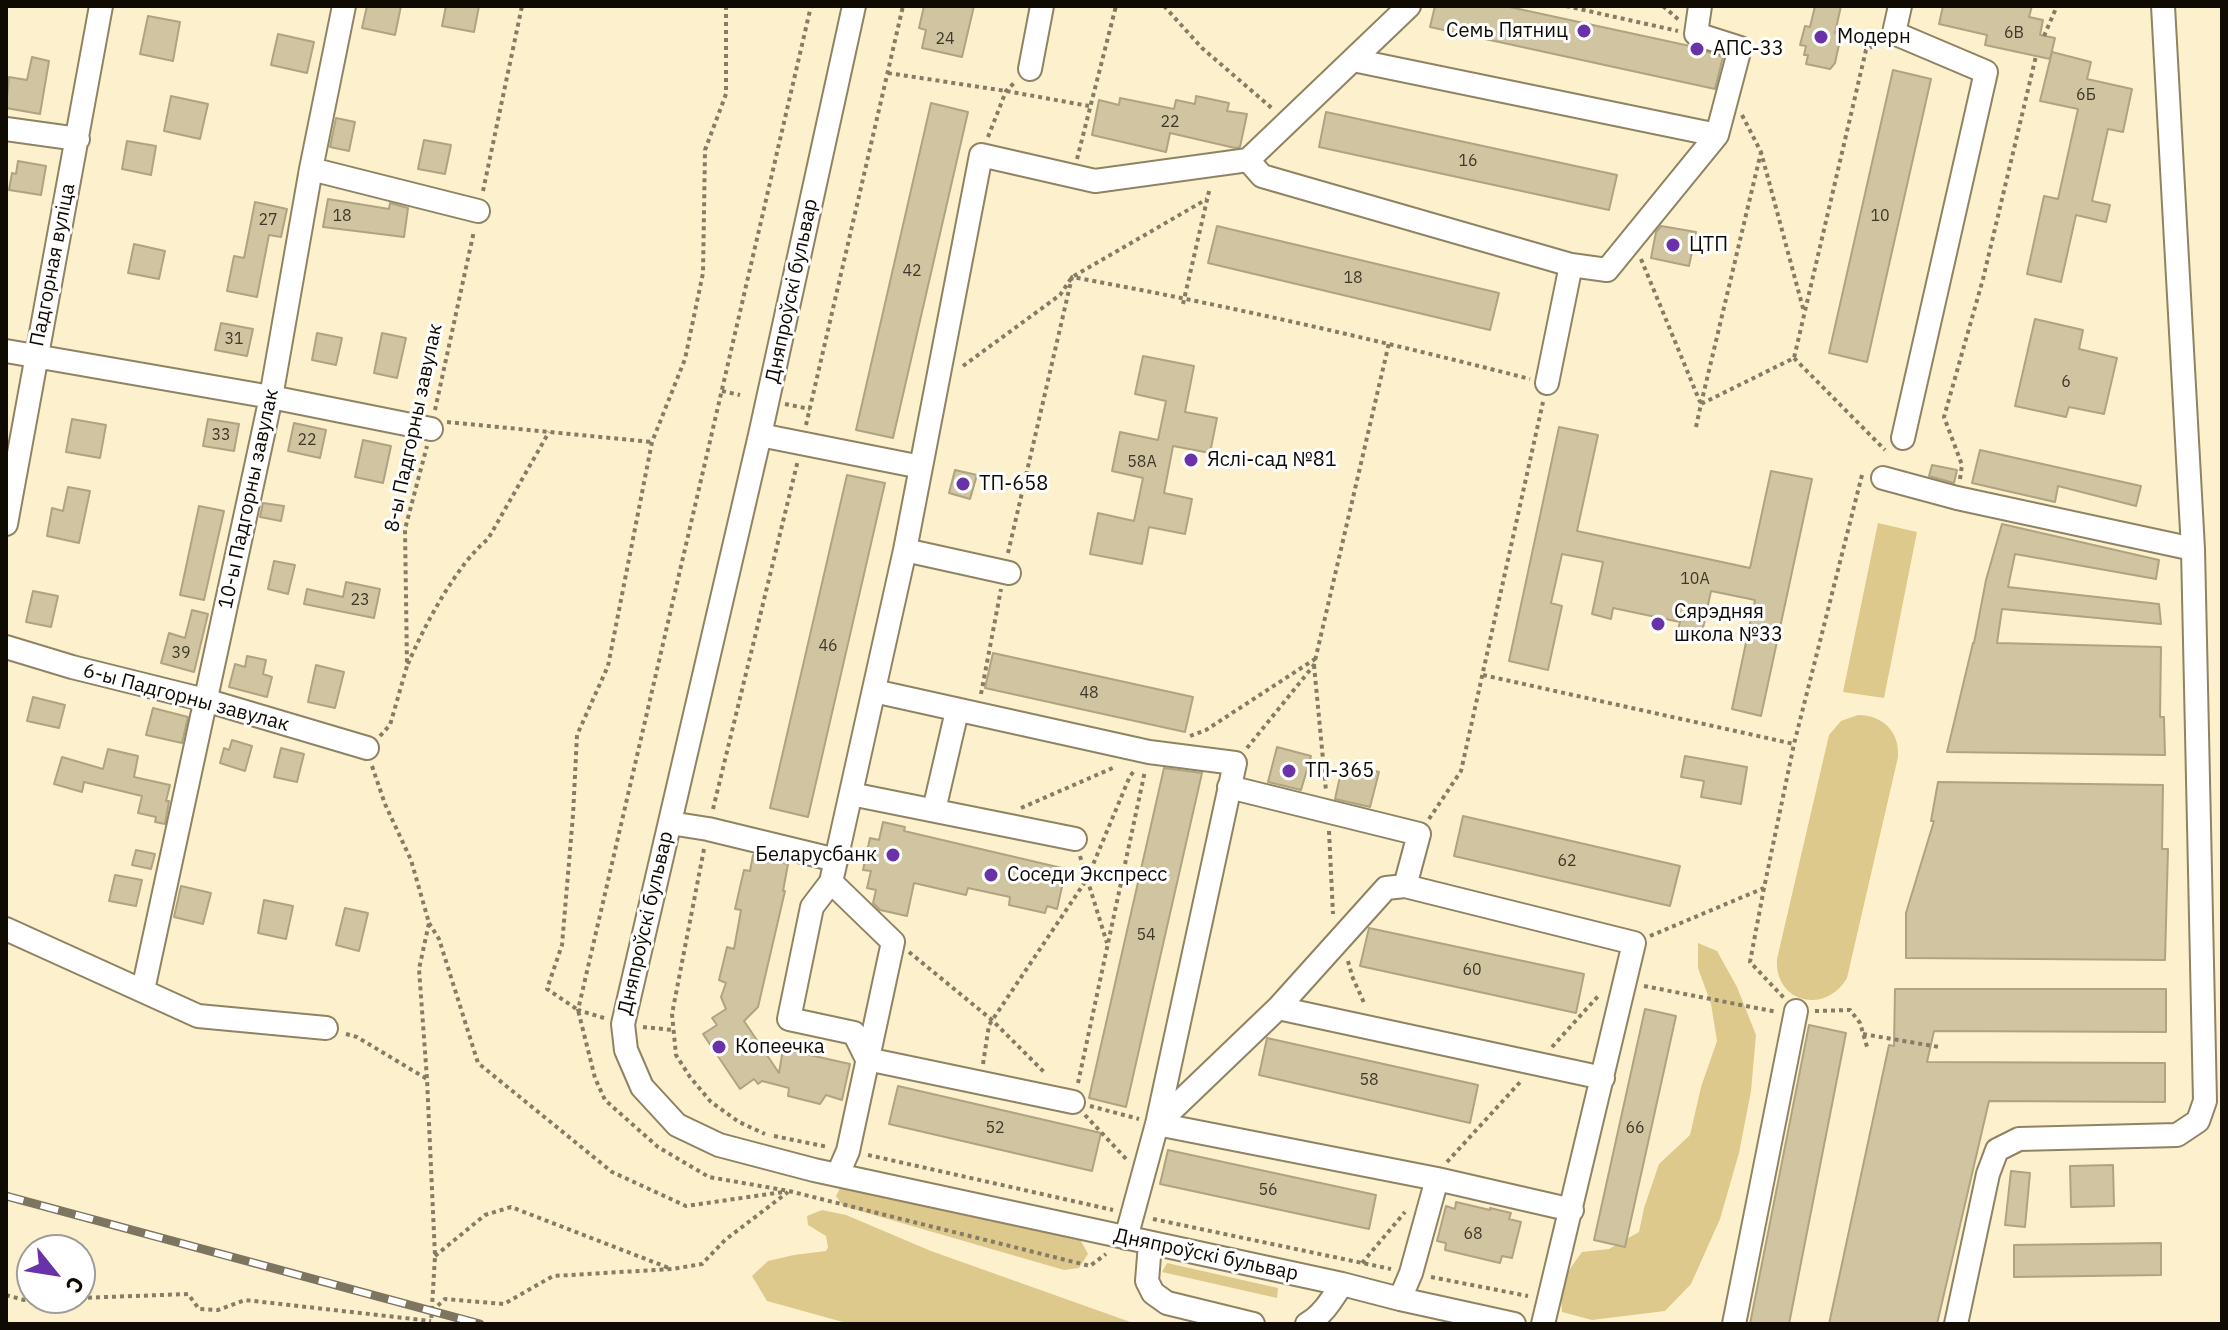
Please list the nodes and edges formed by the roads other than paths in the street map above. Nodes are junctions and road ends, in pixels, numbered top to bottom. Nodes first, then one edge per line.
1 (101, 6) edge
2 (344, 6) edge
3 (854, 6) edge
4 (1042, 6) edge
5 (1409, 6) edge
6 (1700, 6) edge
7 (1900, 6) edge
8 (2163, 6) edge
9 (1353, 60) junction
10 (1030, 69) road end
11 (6, 129) edge
12 (1717, 135) junction
13 (78, 139) junction
14 (1248, 160) junction
15 (311, 169) junction
16 (478, 211) road end
17 (1571, 265) junction
18 (6, 351) edge
19 (36, 355) junction
20 (1547, 383) road end
21 (271, 397) junction
22 (432, 425) road end
23 (760, 435) junction
24 (1895, 445) road end
25 (921, 467) junction
26 (1883, 478) road end
27 (6, 524) edge
28 (2193, 549) junction
29 (905, 550) junction
30 (1007, 573) road end
31 (6, 647) edge
32 (874, 691) junction
33 (205, 700) junction
34 (967, 713) junction
35 (367, 748) road end
36 (1229, 787) junction
37 (851, 794) junction
38 (934, 810) junction
39 (670, 823) junction
40 (1075, 839) road end
41 (833, 871) junction
42 (1405, 886) junction
43 (6, 929) edge
44 (143, 990) junction
45 (1278, 1008) junction
46 (1795, 1013) road end
47 (326, 1028) road end
48 (867, 1059) junction
49 (1603, 1078) junction
50 (1073, 1102) road end
51 (1157, 1124) junction
52 (838, 1174) junction
53 (1435, 1178) junction
54 (1572, 1210) junction
55 (1126, 1238) junction
56 (1150, 1244) junction
57 (1344, 1285) junction
58 (1400, 1299) junction
59 (1253, 1324) edge
60 (1307, 1324) edge
61 (1514, 1324) edge
62 (1543, 1324) edge
63 (1734, 1324) edge
64 (1956, 1324) edge

1 - 13 street, Падгорная вуліца
2 - 15 street, 10-ы Падгорны завулак
3 - 23 street, Дняпроўскі бульвар
4 - 10 street
5 - 9 street
6 - 12 street
7 - 24 street
8 - 28 street
9 - 12 street
9 - 14 street
11 - 13 street
12 - 17 street
13 - 19 street, Падгорная вуліца
14 - 17 street
14 - 25 street
15 - 16 street
15 - 21 street, 10-ы Падгорны завулак
17 - 20 street
18 - 19 street
19 - 21 street
19 - 27 street, Падгорная вуліца
21 - 22 street
21 - 33 street, 10-ы Падгорны завулак
23 - 25 street
23 - 39 street, Дняпроўскі бульвар
25 - 29 street
26 - 28 street
28 - 64 street
29 - 30 street
29 - 32 street
31 - 33 street, 6-ы Падгорны завулак
32 - 34 street
32 - 37 street
33 - 35 street, 6-ы Падгорны завулак
33 - 44 street, 10-ы Падгорны завулак
34 - 36 street
34 - 38 street
36 - 42 street
36 - 51 street
37 - 38 street
37 - 41 street
38 - 40 street
39 - 41 street
39 - 52 street, Дняпроўскі бульвар
41 - 48 street
41 - 48 street
42 - 45 street
42 - 49 street
43 - 44 street
44 - 47 street
45 - 49 street
45 - 51 street
46 - 63 street
48 - 50 street
48 - 52 street
49 - 54 street
51 - 53 street
51 - 55 street
52 - 55 street, Дняпроўскі бульвар
53 - 54 street
53 - 58 street
54 - 62 street
55 - 56 street, Дняпроўскі бульвар
56 - 57 street, Дняпроўскі бульвар
56 - 59 street
57 - 58 street, Дняпроўскі бульвар
57 - 60 street
58 - 61 street, Дняпроўскі бульвар

